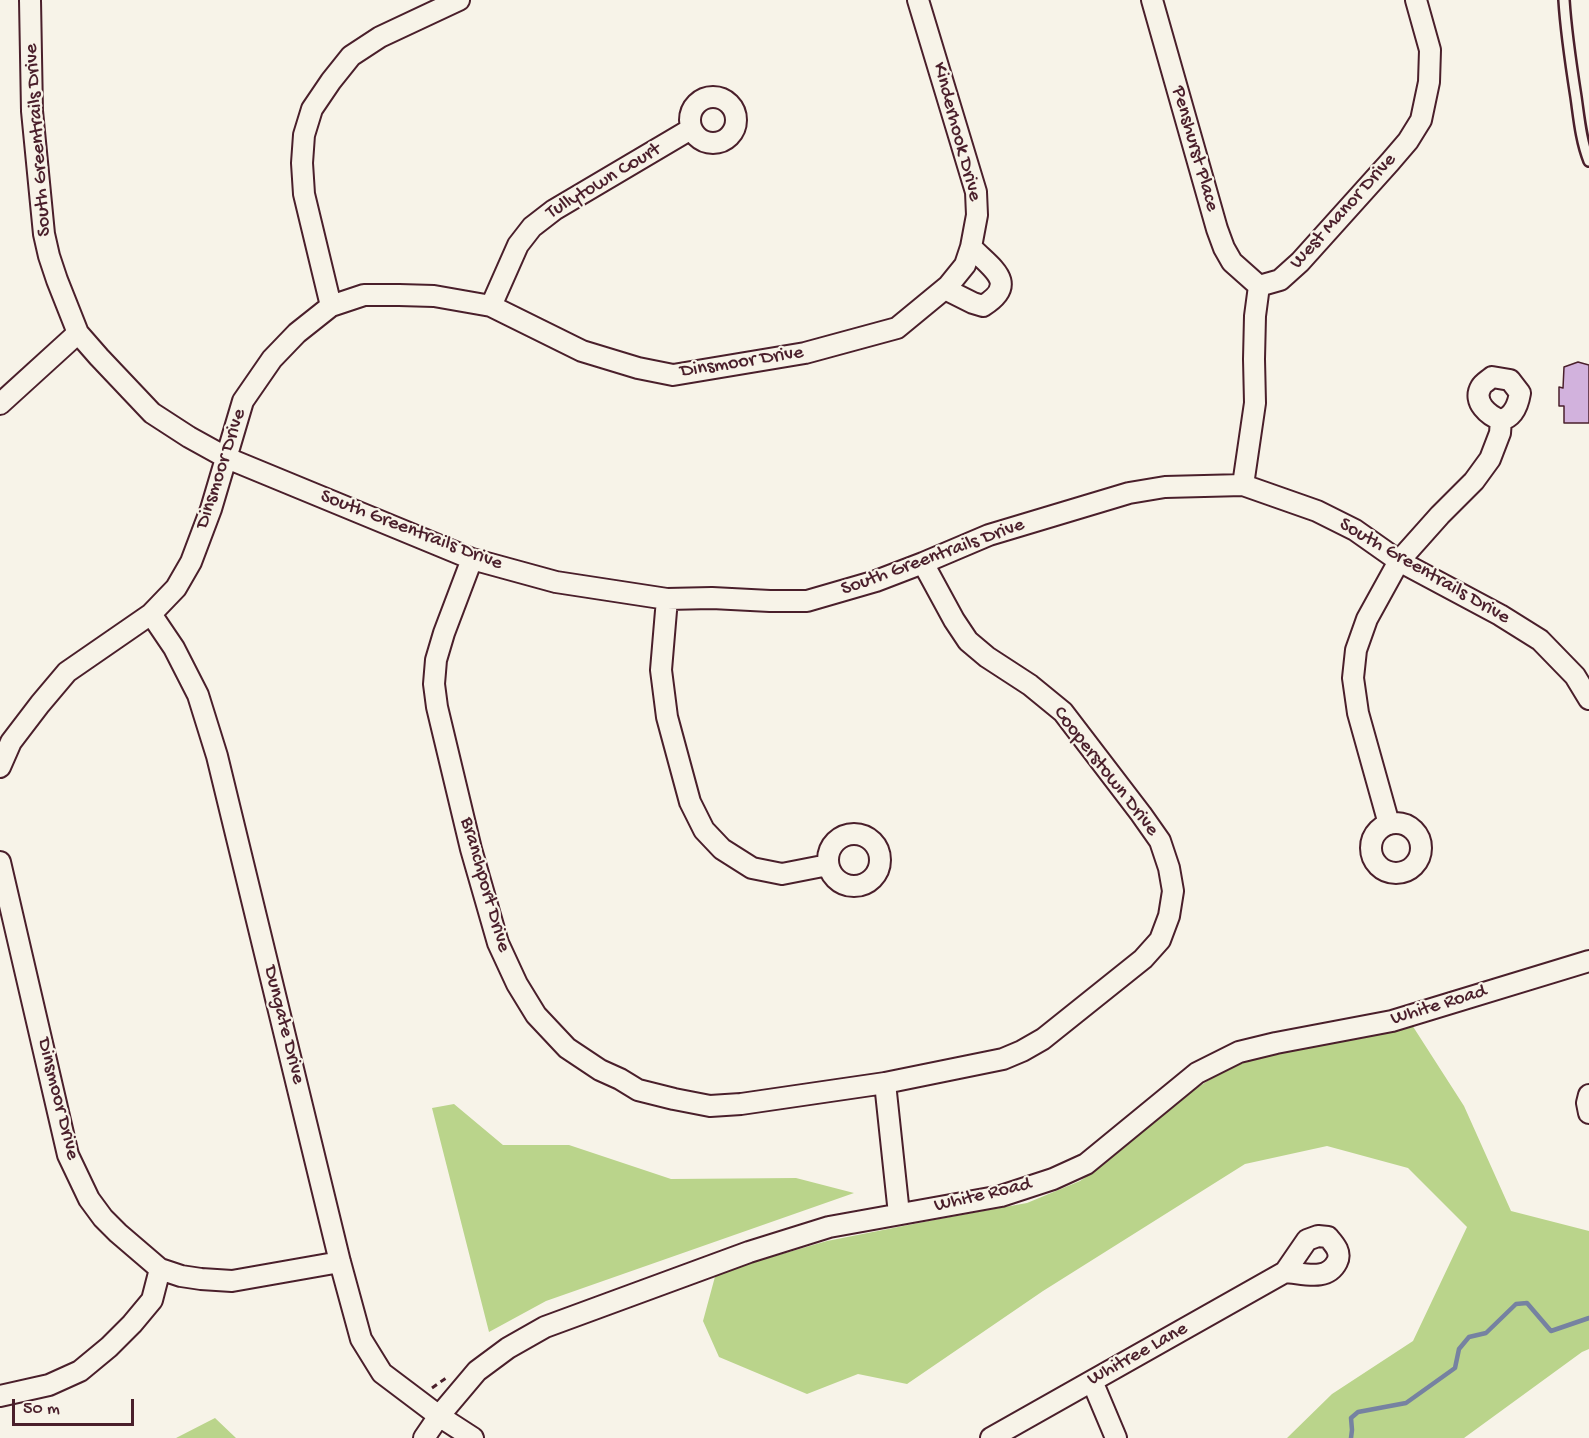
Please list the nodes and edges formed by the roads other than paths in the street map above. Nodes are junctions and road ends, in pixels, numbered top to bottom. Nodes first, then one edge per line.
1 (30, 0) edge
2 (459, 0) edge
3 (918, 0) edge
4 (1152, 0) edge
5 (1416, 0) edge
6 (1564, 0) edge
7 (691, 129) dead end
8 (1589, 161) edge
9 (968, 256) junction
10 (1259, 286) junction
11 (945, 289) junction
12 (331, 306) junction
13 (492, 306) junction
14 (78, 333) junction
15 (0, 404) edge
16 (1501, 420) dead end
17 (227, 458) junction
18 (1243, 485) junction
19 (472, 559) junction
20 (1399, 561) junction
21 (923, 564) junction
22 (667, 599) junction
23 (151, 614) junction
24 (1589, 699) edge
25 (0, 767) edge
26 (1389, 824) dead end
27 (0, 862) edge
28 (828, 865) dead end
29 (1589, 961) edge
30 (885, 1083) junction
31 (1589, 1095) edge
32 (1589, 1113) edge
33 (899, 1214) junction
34 (340, 1262) junction
35 (160, 1269) junction
36 (1285, 1272) dead end
37 (1092, 1381) junction
38 (0, 1396) edge
39 (439, 1416) junction
40 (424, 1438) edge
41 (473, 1438) edge
42 (991, 1438) edge
43 (1116, 1438) edge

1 - 14 street, South Greentrails Drive
2 - 12 street
3 - 9 street, Kinderhook Drive
4 - 10 street, Penshurst Place
5 - 10 street, West Manor Drive
6 - 8 lane
7 - 13 street, Tullytown Court
9 - 11 street, Dinsmoor Drive
9 - 11 street
10 - 18 street
11 - 13 street, Dinsmoor Drive
12 - 13 street, Dinsmoor Drive
12 - 17 street, Dinsmoor Drive
14 - 15 street
14 - 17 street, South Greentrails Drive
16 - 20 street
17 - 19 street, South Greentrails Drive
17 - 23 street, Dinsmoor Drive
18 - 20 street, South Greentrails Drive
18 - 21 street, South Greentrails Drive
19 - 22 street, South Greentrails Drive
19 - 30 street, Branchport Drive
20 - 24 street, South Greentrails Drive
20 - 26 street
21 - 22 street, South Greentrails Drive
21 - 30 street, Cooperstown Drive
22 - 28 street
23 - 25 street, Dinsmoor Drive
23 - 34 street, Dungate Drive
27 - 35 street, Dinsmoor Drive
29 - 33 street, White Road
30 - 33 street
31 - 32 street
33 - 39 street, White Road
34 - 35 street, Dinsmoor Drive
34 - 39 street, Dungate Drive
35 - 38 street
36 - 37 street, Whitree Lane
37 - 42 street, Whitree Lane
37 - 43 street
39 - 40 street, White Road
39 - 41 street

